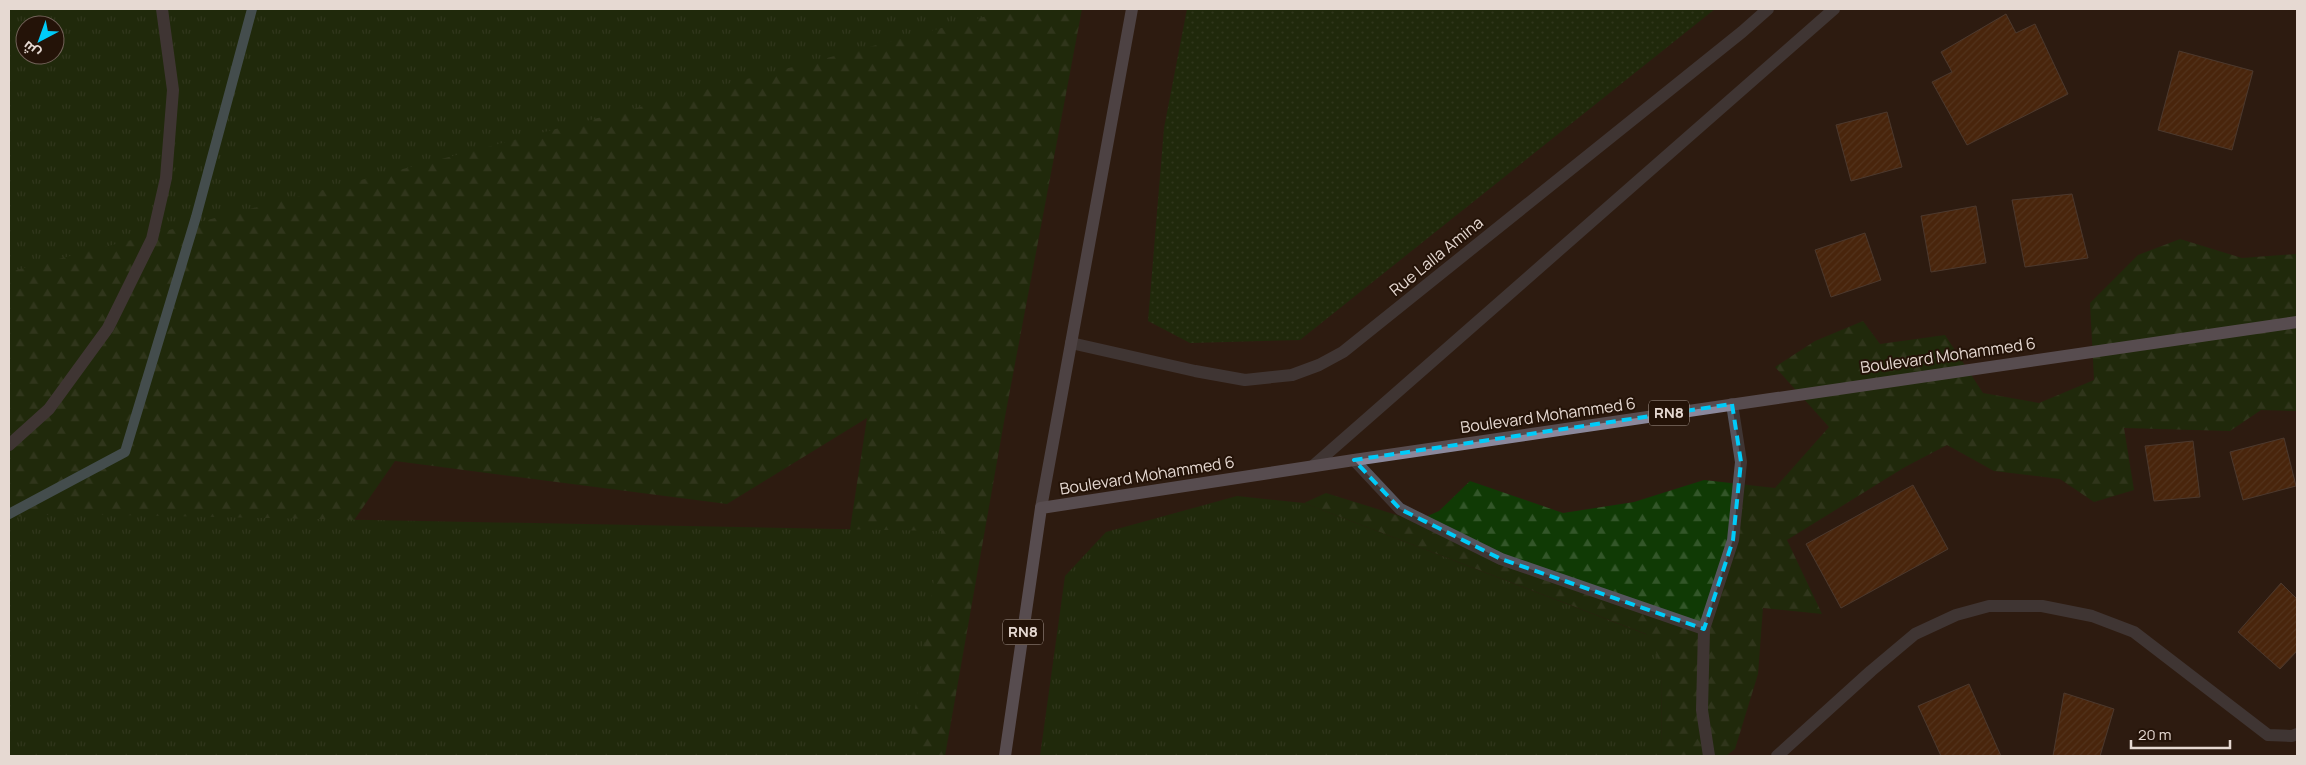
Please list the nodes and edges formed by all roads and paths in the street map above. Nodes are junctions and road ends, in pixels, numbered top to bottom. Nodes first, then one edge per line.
1 (162, 9) edge
2 (1132, 9) edge
3 (1768, 9) edge
4 (1834, 9) edge
5 (2297, 322) edge
6 (1071, 343) junction
7 (1732, 404) junction
8 (9, 444) edge
9 (1354, 460) junction
10 (1312, 466) junction
11 (1040, 508) junction
12 (1704, 629) junction
13 (2297, 734) edge
14 (1005, 756) edge
15 (1709, 756) edge
16 (1777, 756) edge

1 - 8 street
2 - 6 main road
3 - 6 street, Rue Lalla Amina
4 - 10 street
5 - 7 main road, Boulevard Mohammed 6 / RN8
6 - 11 main road
7 - 9 main road, Boulevard Mohammed 6 / RN8
7 - 12 street
9 - 10 main road, Boulevard Mohammed 6 / RN8
9 - 12 street
10 - 11 main road, Boulevard Mohammed 6 / RN8
11 - 14 main road, RN8
12 - 15 street
13 - 16 street

